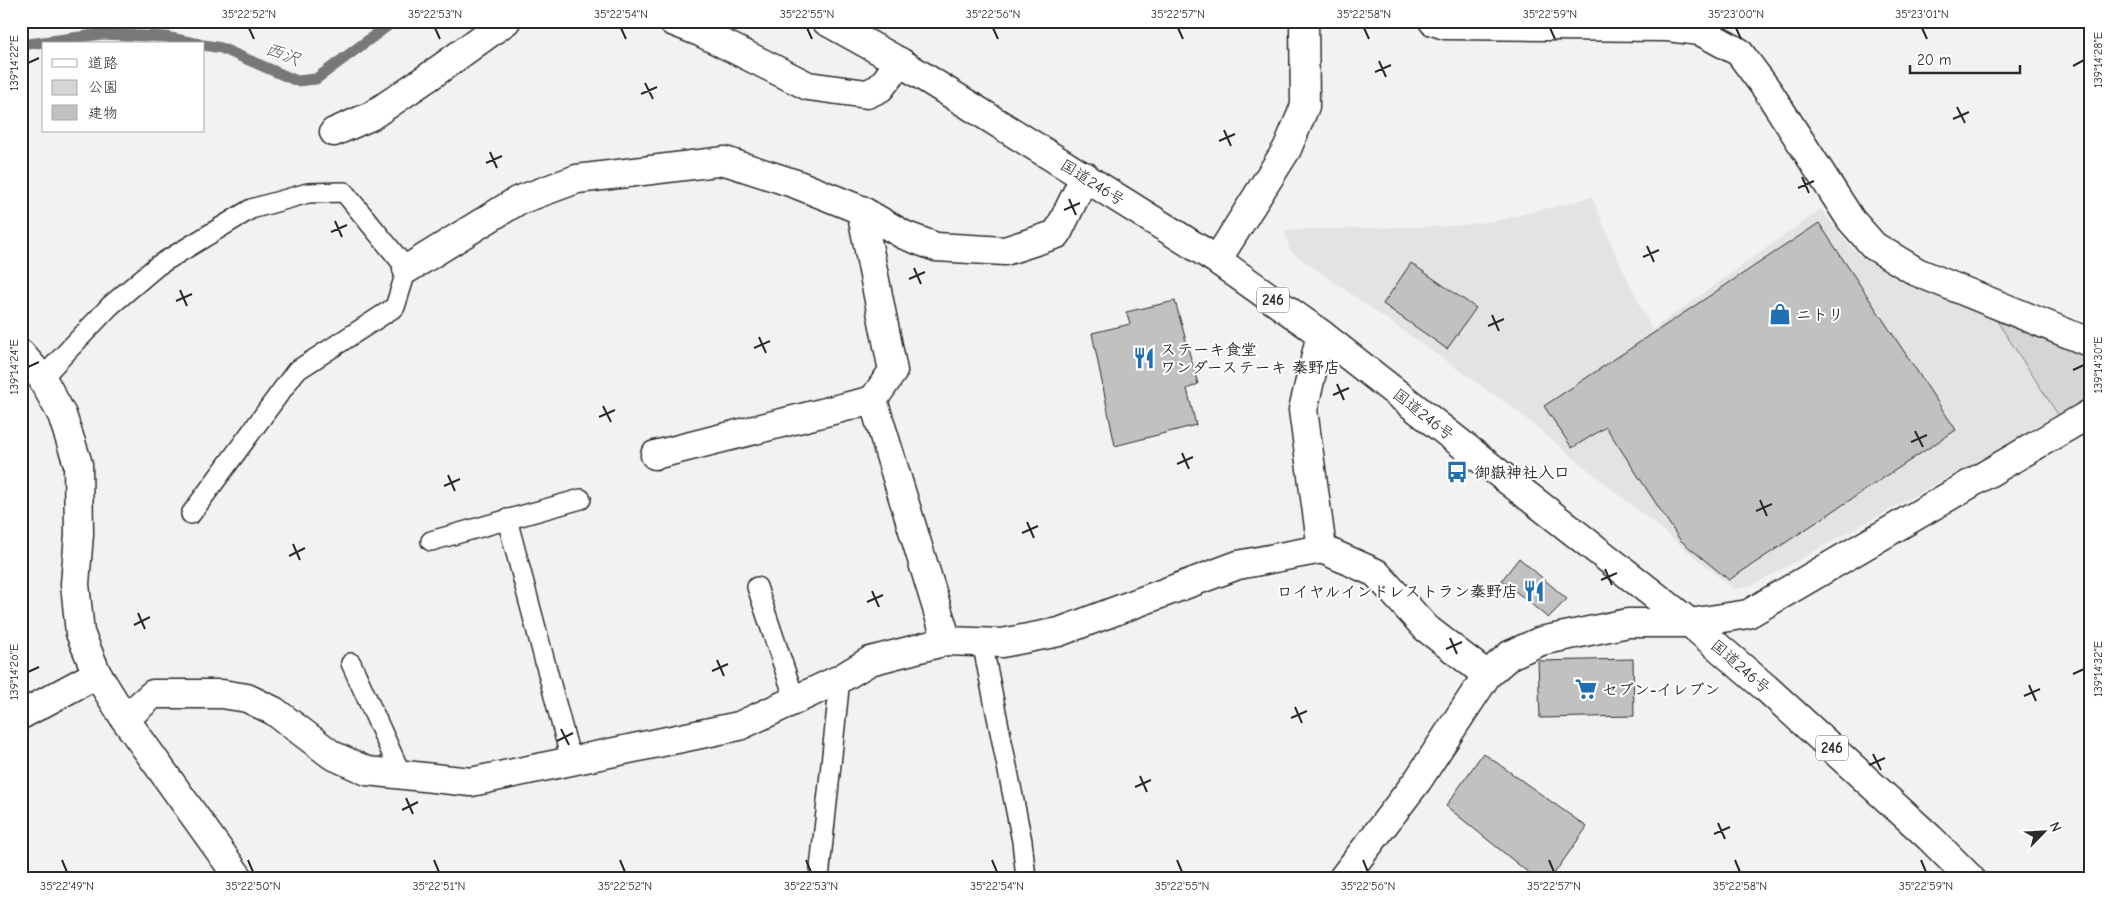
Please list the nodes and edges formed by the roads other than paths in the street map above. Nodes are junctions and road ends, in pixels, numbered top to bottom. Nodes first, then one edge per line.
1 (506, 21) edge
2 (672, 21) edge
3 (826, 21) edge
4 (1304, 21) edge
5 (1433, 21) edge
6 (1705, 26) edge
7 (900, 62) junction
8 (334, 132) dead end
9 (1086, 176) junction
10 (861, 210) junction
11 (1218, 260) junction
12 (407, 268) junction
13 (1321, 334) junction
14 (2091, 343) edge
15 (21, 354) edge
16 (42, 378) junction
17 (873, 400) junction
18 (2091, 413) edge
19 (656, 455) dead end
20 (581, 499) dead end
21 (191, 514) dead end
22 (508, 519) junction
23 (431, 541) dead end
24 (1322, 549) junction
25 (757, 587) dead end
26 (1690, 623) junction
27 (947, 641) junction
28 (982, 642) junction
29 (351, 663) dead end
30 (98, 674) junction
31 (1487, 676) junction
32 (840, 679) junction
33 (795, 700) junction
34 (21, 715) edge
35 (125, 719) junction
36 (571, 760) junction
37 (402, 776) junction
38 (239, 878) edge
39 (818, 878) edge
40 (1026, 878) edge
41 (1343, 878) edge
42 (1970, 878) edge

1 - 8 main road
2 - 7 main road
3 - 7 main road, 国道246号 / 246
4 - 11 main road
5 - 6 main road
6 - 14 main road
7 - 9 main road, 国道246号 / 246
9 - 10 main road
9 - 11 main road, 国道246号 / 246
10 - 12 main road
10 - 17 main road
11 - 13 main road, 国道246号 / 246
12 - 16 lane
12 - 21 lane
13 - 24 main road
13 - 26 main road, 国道246号 / 246
15 - 16 main road
16 - 30 main road
17 - 19 main road
17 - 27 main road
18 - 26 main road
20 - 22 lane
22 - 23 lane
22 - 36 lane
24 - 28 main road
24 - 31 main road
25 - 33 lane
26 - 31 main road
26 - 42 main road, 国道246号 / 246
27 - 28 main road
27 - 32 main road
28 - 40 lane
29 - 37 lane
30 - 34 main road
30 - 35 main road
31 - 41 main road
32 - 33 main road
32 - 39 lane
33 - 36 main road
35 - 37 main road
35 - 38 main road
36 - 37 main road

